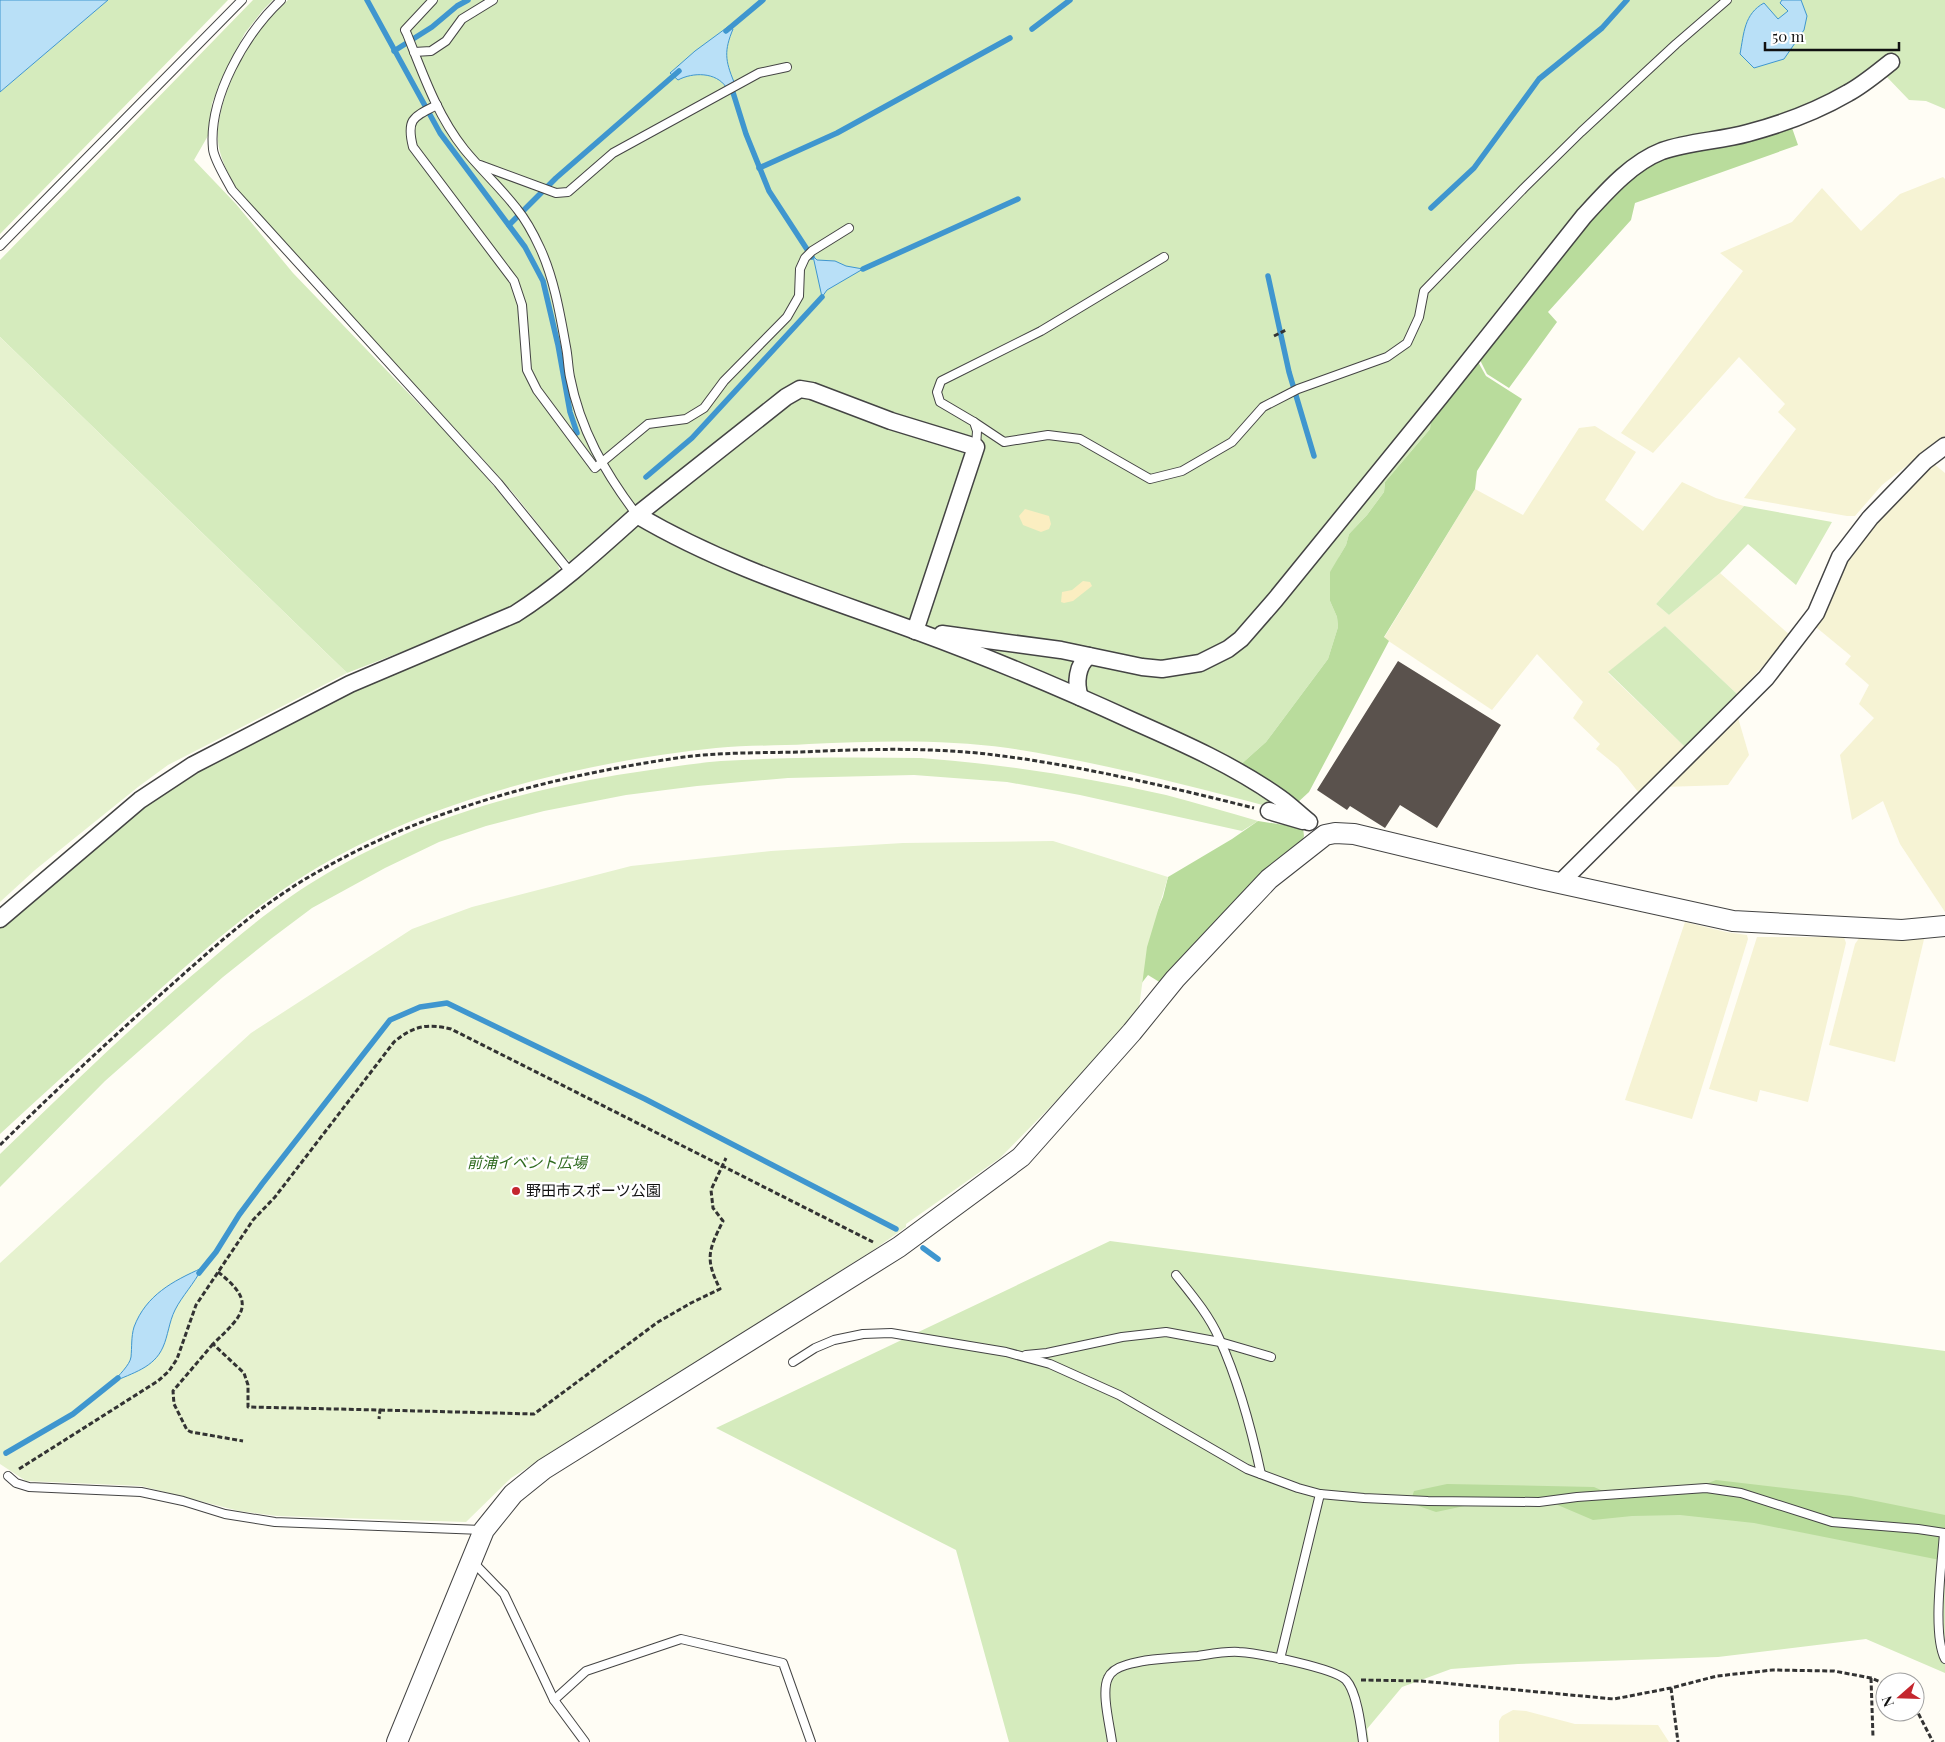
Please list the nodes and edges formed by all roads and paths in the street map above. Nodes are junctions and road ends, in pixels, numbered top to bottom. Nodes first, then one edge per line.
1 (242, 0) edge
2 (281, 0) edge
3 (433, 0) edge
4 (493, 0) edge
5 (1728, 0) edge
6 (413, 50) junction
7 (1891, 62) dead end
8 (787, 66) dead end
9 (435, 106) junction
10 (478, 164) junction
11 (849, 228) dead end
12 (0, 246) edge
13 (1164, 257) dead end
14 (1286, 330) dead end
15 (1274, 336) dead end
16 (974, 422) junction
17 (976, 446) junction
18 (1945, 446) edge
19 (602, 464) junction
20 (637, 515) junction
21 (571, 573) junction
22 (915, 631) junction
23 (1089, 656) junction
24 (1080, 697) junction
25 (1269, 811) joint
26 (1309, 822) junction
27 (1325, 835) junction
28 (1560, 883) junction
29 (0, 919) edge
30 (1945, 926) edge
31 (0, 1145) edge
32 (726, 1158) dead end
33 (722, 1166) junction
34 (892, 1252) junction
35 (218, 1272) junction
36 (1176, 1275) dead end
37 (1220, 1342) junction
38 (214, 1344) junction
39 (1019, 1356) junction
40 (1271, 1357) dead end
41 (793, 1362) dead end
42 (380, 1410) junction
43 (379, 1419) dead end
44 (243, 1441) dead end
45 (1260, 1474) junction
46 (8, 1476) joint
47 (1320, 1494) junction
48 (484, 1530) junction
49 (1944, 1533) edge
50 (472, 1560) junction
51 (1945, 1659) edge
52 (1280, 1660) junction
53 (1871, 1678) junction
54 (1345, 1680) junction
55 (1875, 1680) edge
56 (1671, 1688) junction
57 (554, 1700) junction
58 (1923, 1722) edge
59 (1873, 1737) dead end
60 (397, 1742) edge
61 (585, 1742) edge
62 (811, 1742) edge
63 (1112, 1742) edge
64 (1363, 1742) edge
65 (1678, 1742) edge
66 (1933, 1742) edge

1 - 12 lane
2 - 21 lane
3 - 6 lane
4 - 6 lane
5 - 16 lane
6 - 9 lane
7 - 23 street
8 - 10 lane
9 - 10 lane
9 - 19 lane
10 - 19 lane
11 - 19 lane
13 - 16 lane
14 - 15 path
16 - 17 lane
17 - 20 street
17 - 22 street
18 - 28 street
19 - 20 lane
20 - 21 street
20 - 22 street
21 - 29 street
22 - 23 street
22 - 24 street
23 - 24 street
24 - 26 street
25 - 26 street
25 - 31 path
26 - 27 street
27 - 28 street
27 - 34 street
28 - 30 street
32 - 33 path
33 - 34 path
33 - 35 path
33 - 42 path
34 - 48 street
35 - 38 path
35 - 46 path
36 - 37 lane
37 - 39 lane
37 - 40 lane
37 - 45 lane
38 - 42 path
38 - 44 path
39 - 41 lane
39 - 45 lane
42 - 43 path
45 - 47 lane
46 - 48 lane
47 - 49 lane
47 - 52 lane
48 - 50 street
49 - 51 lane
50 - 57 lane
50 - 60 street
52 - 54 lane
52 - 63 lane
53 - 55 path
53 - 56 path
53 - 59 path
54 - 56 path
54 - 64 lane
56 - 65 path
57 - 61 lane
57 - 62 lane
58 - 66 path

